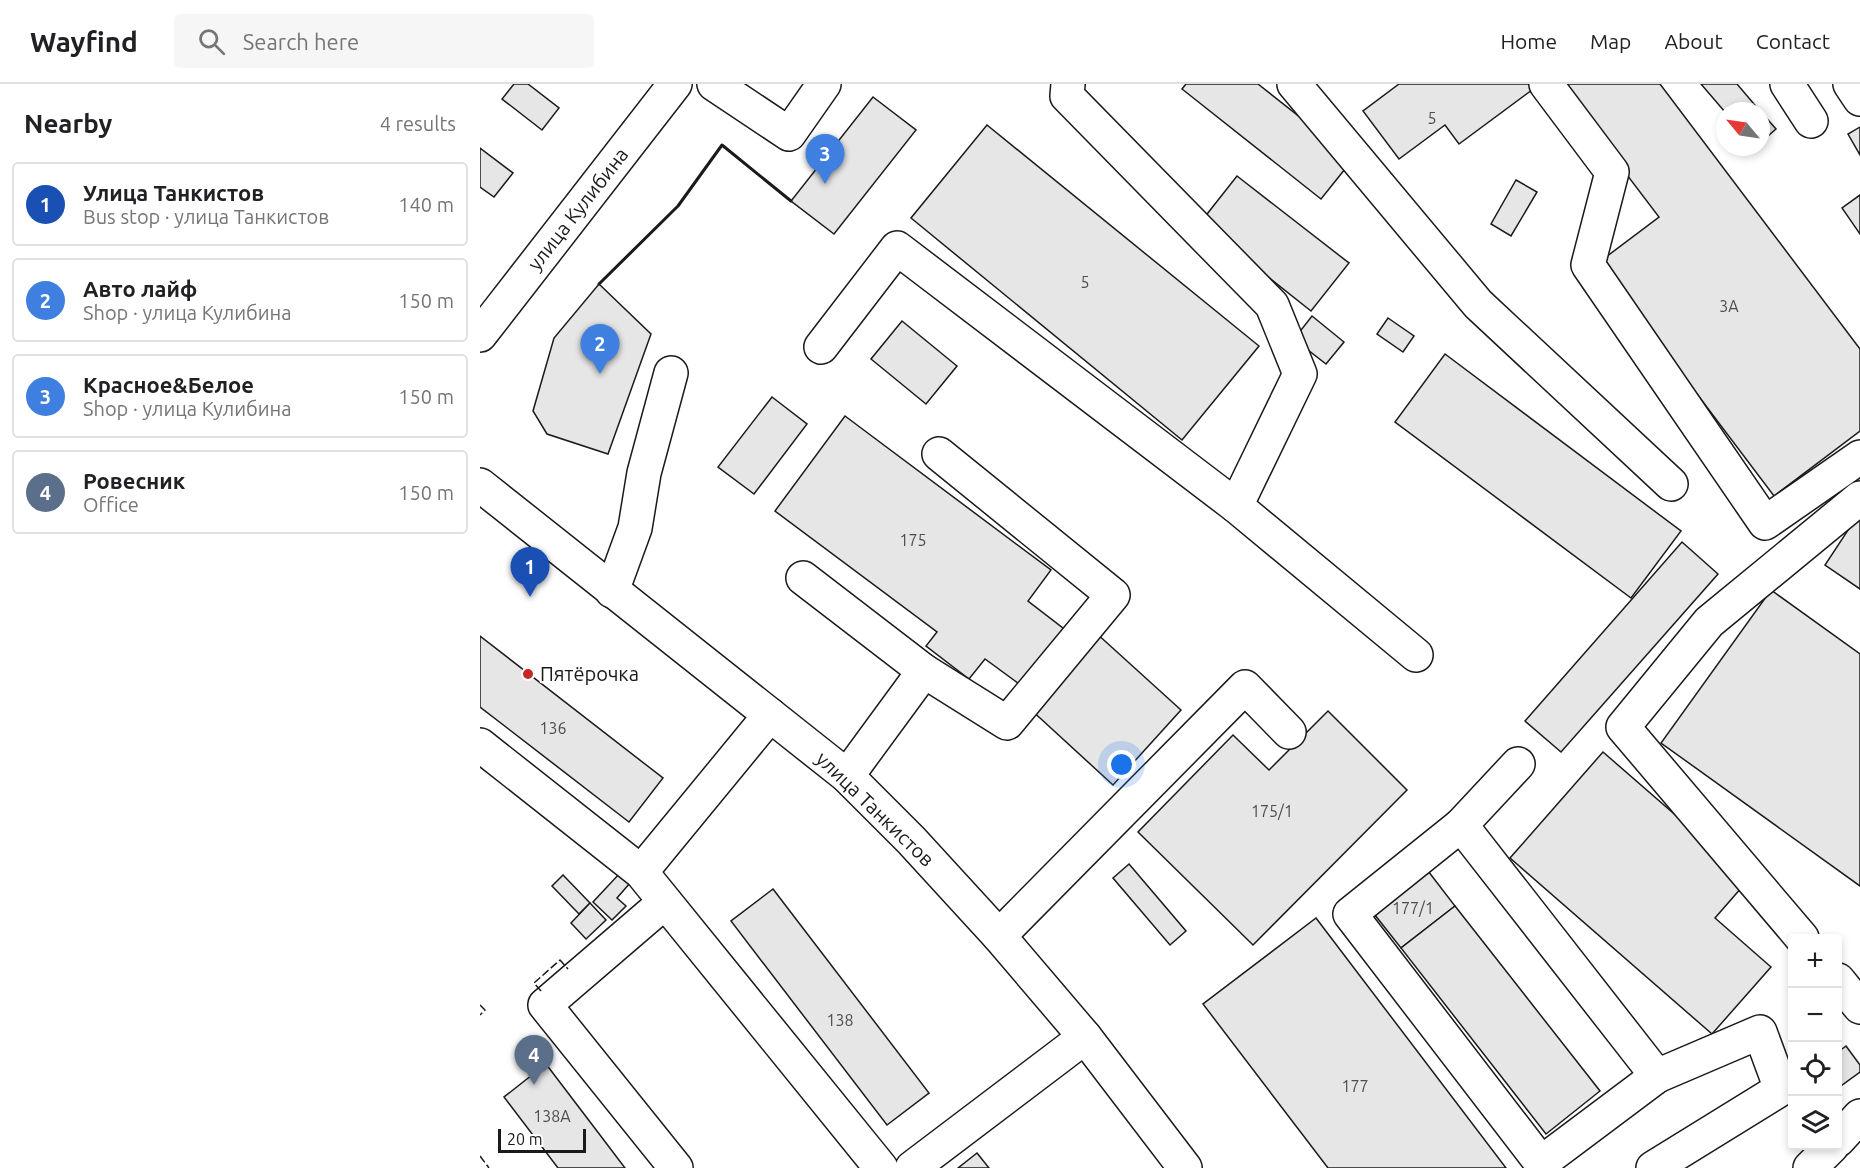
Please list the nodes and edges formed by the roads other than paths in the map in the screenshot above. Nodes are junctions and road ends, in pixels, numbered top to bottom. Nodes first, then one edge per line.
1 (675, 84) edge
2 (714, 84) edge
3 (824, 84) edge
4 (1068, 84) edge
5 (1294, 84) edge
6 (1546, 84) edge
7 (1787, 84) edge
8 (1850, 84) edge
9 (1860, 99) edge
10 (1811, 121) dead end
11 (480, 334) edge
12 (821, 347) dead end
13 (671, 373) dead end
14 (939, 454) dead end
15 (1860, 457) edge
16 (1671, 484) dead end
17 (480, 485) edge
18 (1860, 498) edge
19 (1236, 506) junction
20 (803, 578) dead end
21 (612, 591) junction
22 (1416, 655) dead end
23 (924, 671) junction
24 (770, 715) junction
25 (1289, 732) dead end
26 (480, 745) edge
27 (1518, 764) dead end
28 (847, 776) junction
29 (1461, 825) junction
30 (641, 872) junction
31 (665, 902) junction
32 (1798, 934) edge
33 (999, 936) junction
34 (1842, 985) edge
35 (1860, 1007) edge
36 (1085, 1037) junction
37 (1657, 1076) junction
38 (1860, 1116) edge
39 (1842, 1136) edge
40 (1828, 1150) edge
41 (1543, 1165) edge
42 (676, 1168) edge
43 (881, 1168) edge
44 (912, 1168) edge
45 (1185, 1168) edge
46 (1653, 1168) edge
47 (1810, 1168) edge

1 - 11 main road, улица Кулибина
2 - 3 main road
4 - 19 main road
5 - 16 main road
6 - 15 main road
7 - 10 main road
8 - 9 main road
12 - 19 main road
13 - 21 main road
14 - 23 main road
17 - 21 main road, улица Танкистов
18 - 32 main road
19 - 22 main road
20 - 23 main road
21 - 24 main road, улица Танкистов
23 - 28 main road
24 - 28 main road, улица Танкистов
24 - 30 main road
25 - 33 main road
26 - 30 main road
27 - 29 main road
28 - 33 main road, улица Танкистов
29 - 37 main road
29 - 41 main road
30 - 31 main road
31 - 42 main road
31 - 43 main road
33 - 36 main road, улица Танкистов
34 - 35 main road
36 - 44 main road
36 - 45 main road, улица Танкистов
37 - 41 main road
37 - 46 main road
38 - 39 main road
40 - 47 main road

